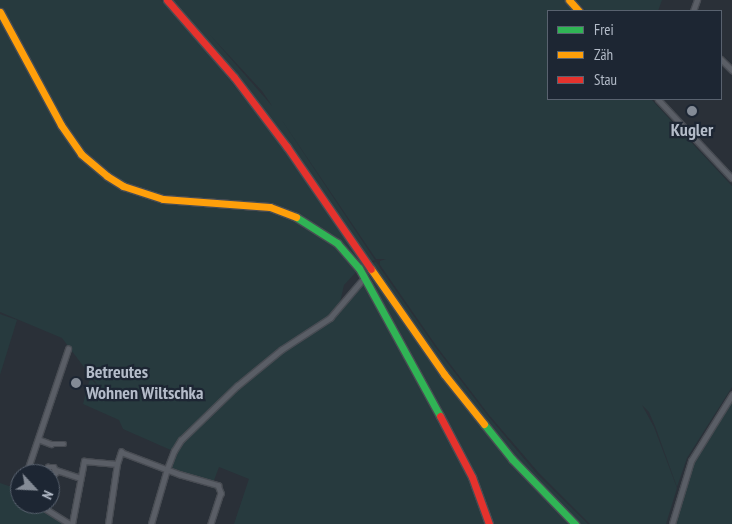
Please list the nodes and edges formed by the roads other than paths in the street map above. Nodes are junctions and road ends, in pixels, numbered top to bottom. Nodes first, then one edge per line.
1 (167, 0) edge
2 (569, 0) edge
3 (578, 10) edge
4 (0, 12) edge
5 (722, 60) edge
6 (732, 70) edge
7 (659, 100) edge
8 (732, 178) edge
9 (364, 278) junction
10 (68, 349) dead end
11 (732, 395) edge
12 (38, 439) junction
13 (64, 444) dead end
14 (29, 464) edge
15 (117, 464) junction
16 (167, 469) junction
17 (60, 471) edge
18 (80, 478) junction
19 (54, 514) edge
20 (71, 524) edge
21 (108, 524) edge
22 (151, 524) edge
23 (211, 524) edge
24 (489, 524) edge
25 (575, 524) edge
26 (672, 524) edge

1 - 25 main road
2 - 3 main road
4 - 9 main road
5 - 6 street
7 - 8 street
9 - 16 street
9 - 24 main road
10 - 12 street
11 - 26 street
12 - 13 street
12 - 14 street
15 - 16 street
15 - 18 street
15 - 21 street
16 - 22 street
16 - 23 street
17 - 18 street
18 - 20 street
19 - 20 street

